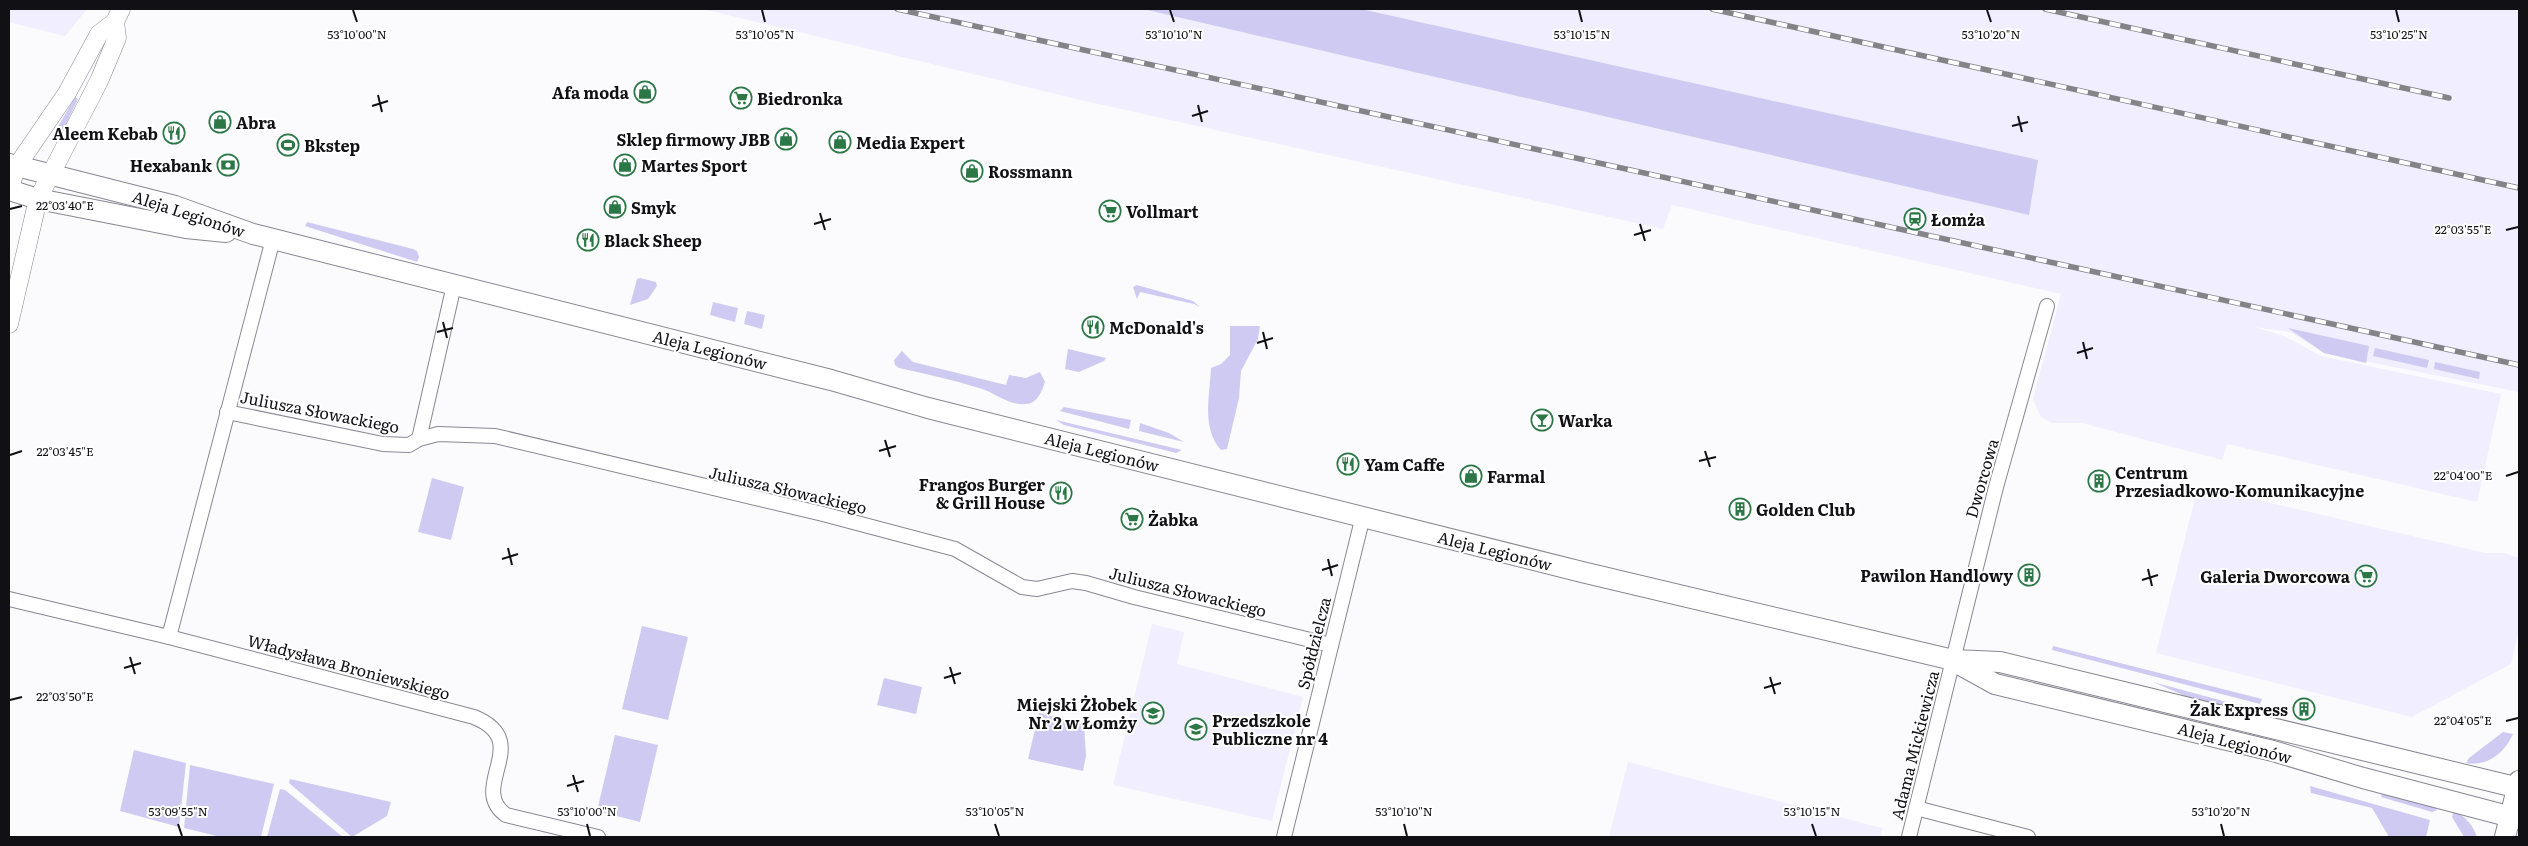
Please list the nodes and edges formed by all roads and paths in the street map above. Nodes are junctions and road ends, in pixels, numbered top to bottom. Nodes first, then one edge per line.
1 (118, 16) edge
2 (13, 165) edge
3 (53, 174) junction
4 (9, 190) edge
5 (38, 199) junction
6 (253, 234) junction
7 (272, 239) junction
8 (454, 285) junction
9 (2047, 306) dead end
10 (9, 324) edge
11 (226, 412) junction
12 (420, 438) junction
13 (1363, 516) junction
14 (9, 599) edge
15 (169, 637) junction
16 (1331, 645) junction
17 (1953, 660) junction
18 (2519, 786) edge
19 (1916, 808) junction
20 (2515, 818) edge
21 (598, 837) edge
22 (1284, 837) edge
23 (1909, 837) edge
24 (2028, 837) edge
25 (2505, 837) edge

1 - 2 street
1 - 3 street
2 - 3 main road, Aleja Legionów
2 - 4 street
3 - 5 street
3 - 6 main road, Aleja Legionów
4 - 5 main road, Aleja Legionów
5 - 6 main road, Aleja Legionów
5 - 10 street
6 - 7 main road, Aleja Legionów
7 - 8 main road, Aleja Legionów
7 - 11 street
8 - 12 street
8 - 13 main road, Aleja Legionów
9 - 17 street, Dworcowa
11 - 12 street, Juliusza Słowackiego
11 - 15 street
12 - 16 street, Juliusza Słowackiego
13 - 16 street, Spółdzielcza
13 - 17 main road, Aleja Legionów
14 - 15 street, Władysława Broniewskiego
15 - 21 street, Władysława Broniewskiego
16 - 22 street, Spółdzielcza
17 - 18 main road, Aleja Legionów
17 - 19 street, Adama Mickiewicza
17 - 20 main road, Aleja Legionów
18 - 20 main road
19 - 23 street, Adama Mickiewicza
19 - 24 street
20 - 25 main road

